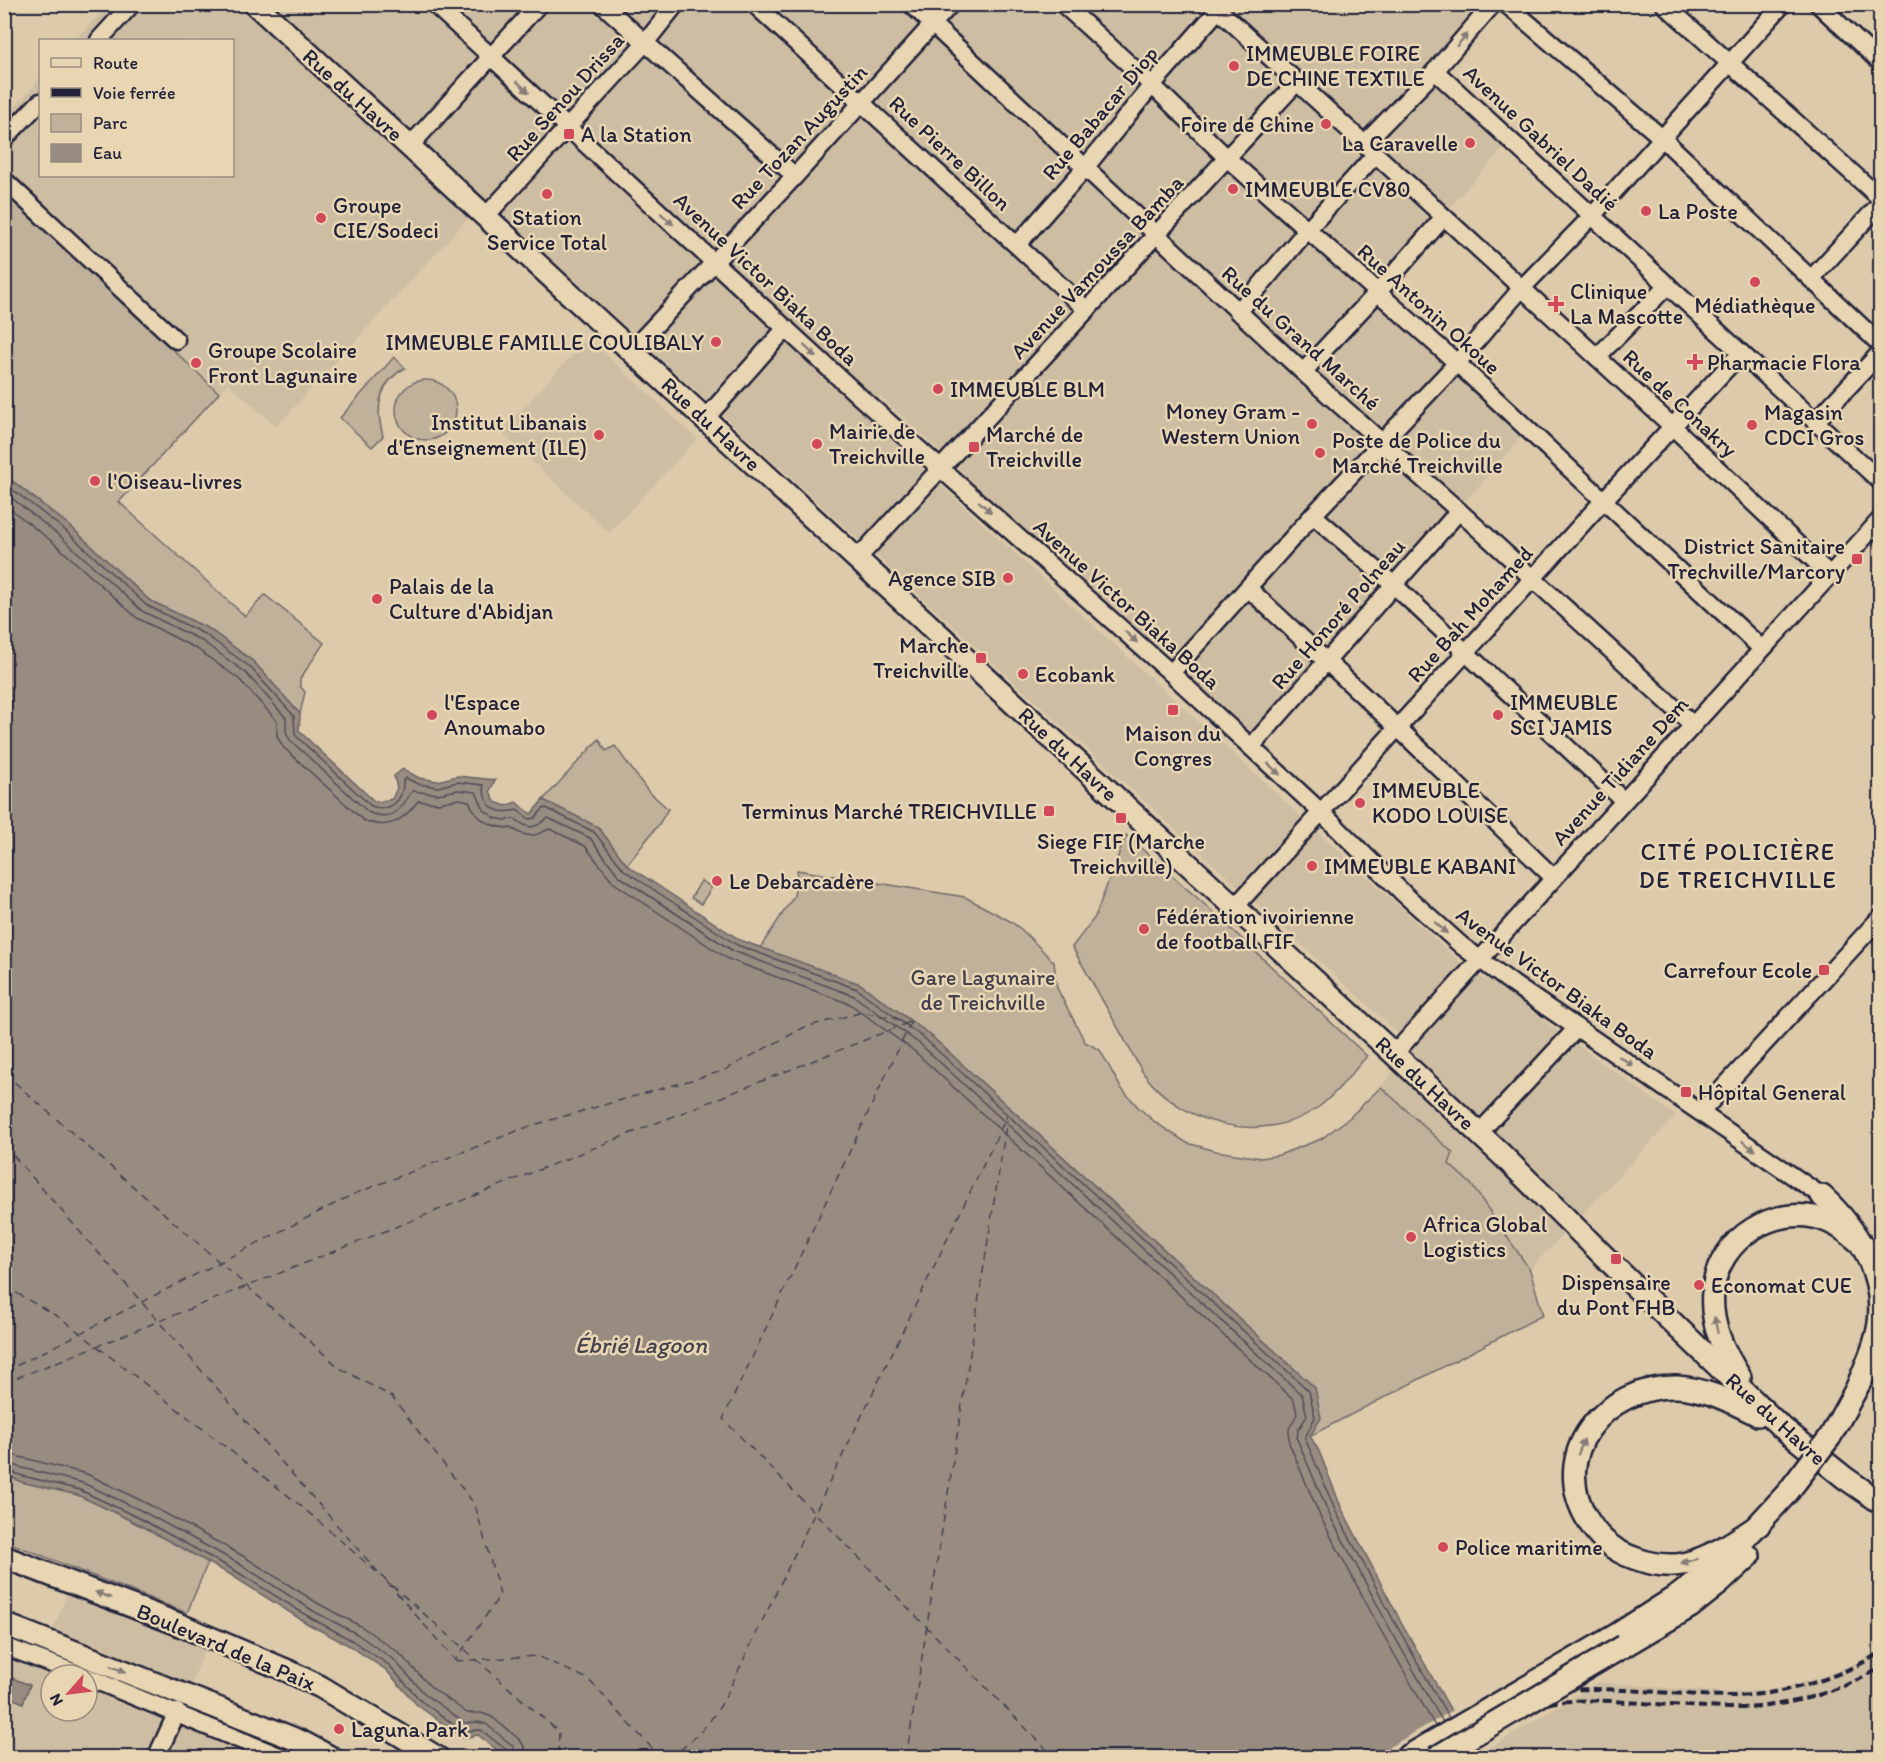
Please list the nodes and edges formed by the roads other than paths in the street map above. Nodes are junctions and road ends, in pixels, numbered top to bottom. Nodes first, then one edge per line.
1 (132, 4) edge
2 (255, 4) edge
3 (434, 4) edge
4 (538, 4) edge
5 (602, 4) edge
6 (676, 4) edge
7 (754, 4) edge
8 (911, 4) edge
9 (951, 4) edge
10 (1063, 4) edge
11 (1493, 4) edge
12 (1506, 4) edge
13 (1664, 4) edge
14 (1783, 4) edge
15 (1818, 4) edge
16 (1222, 9) edge
17 (932, 24) junction
18 (100, 39) edge
19 (645, 43) junction
20 (491, 57) junction
21 (1881, 62) edge
22 (1730, 65) junction
23 (1435, 71) junction
24 (1296, 83) junction
25 (1152, 85) junction
26 (39, 103) edge
27 (862, 103) junction
28 (567, 127) junction
29 (1662, 138) junction
30 (4, 139) edge
31 (409, 147) junction
32 (1370, 150) junction
33 (1227, 158) junction
34 (1085, 168) junction
35 (795, 176) junction
36 (4, 180) edge
37 (1881, 198) edge
38 (1881, 204) edge
39 (1592, 216) junction
40 (485, 217) junction
41 (1443, 218) junction
42 (1307, 230) junction
43 (1155, 236) junction
44 (1017, 245) junction
45 (714, 261) junction
46 (1811, 279) junction
47 (1668, 285) junction
48 (1521, 289) junction
49 (1378, 292) junction
50 (1087, 310) junction
51 (1238, 312) junction
52 (786, 328) junction
53 (176, 340) dead end
54 (1881, 344) edge
55 (631, 351) junction
56 (1741, 353) junction
57 (1881, 353) edge
58 (1597, 357) junction
59 (1457, 363) junction
60 (1303, 372) junction
61 (705, 419) junction
62 (1816, 421) junction
63 (1672, 426) junction
64 (1381, 441) junction
65 (942, 468) junction
66 (1881, 481) edge
67 (1603, 501) junction
68 (1459, 511) junction
69 (1313, 515) junction
70 (1881, 519) edge
71 (857, 559) junction
72 (1830, 575) junction
73 (1533, 578) junction
74 (1395, 586) junction
75 (1248, 588) junction
76 (1762, 649) junction
77 (1465, 654) junction
78 (1325, 662) junction
79 (1171, 673) junction
80 (1693, 725) junction
81 (1398, 728) junction
82 (1251, 747) junction
83 (1623, 800) junction
84 (1322, 813) junction
85 (1554, 878) junction
86 (1235, 908) junction
87 (1881, 918) edge
88 (1480, 960) junction
89 (1577, 1028) junction
90 (1394, 1054) junction
91 (1701, 1112) junction
92 (1478, 1134) junction
93 (1822, 1196) joint
94 (1865, 1247) junction
95 (1881, 1347) edge
96 (1881, 1374) edge
97 (1858, 1385) junction
98 (1780, 1426) junction
99 (1834, 1441) junction
100 (1845, 1478) junction
101 (1881, 1489) edge
102 (1793, 1495) junction
103 (1881, 1502) edge
104 (1760, 1525) junction
105 (4, 1557) edge
106 (4, 1624) edge
107 (1620, 1641) junction
108 (4, 1646) edge
109 (38, 1648) junction
110 (62, 1663) edge
111 (99, 1682) edge
112 (177, 1713) junction
113 (206, 1714) junction
114 (156, 1758) edge
115 (285, 1758) edge
116 (332, 1758) edge
117 (438, 1758) edge
118 (1405, 1758) edge
119 (1436, 1758) edge

1 - 18 street
2 - 31 main road, Rue du Havre
3 - 20 street, Avenue Victor Biaka Boda
4 - 20 street
5 - 19 street
6 - 19 street, Rue Senou Drissa
7 - 27 street, Rue Pierre Billon
8 - 17 street, Rue du Grand Marché
9 - 17 street, Rue Tozan Augustin
10 - 25 street, Rue Antonin Okoue
23 -> 11 street
12 - 29 street
13 - 22 street
14 - 22 street
15 - 21 street
16 - 24 street, Rue de Conakry
16 - 25 street, Rue Babacar Diop
17 - 27 street, Rue Tozan Augustin
17 - 34 street, Rue du Grand Marché
19 - 28 street, Rue Senou Drissa
19 - 35 street
20 -> 28 street, Avenue Victor Biaka Boda
20 - 31 street
22 - 29 street
22 - 37 street
23 - 32 street
23 - 39 street, Avenue Gabriel Dadié
24 - 32 street, Rue de Conakry
24 - 33 street, Avenue Vamoussa Bamba
25 - 33 street, Rue Antonin Okoue
25 - 34 street, Rue Babacar Diop
26 - 30 street
27 - 35 street, Rue Tozan Augustin
27 - 44 street, Rue Pierre Billon
28 - 40 street, Rue Senou Drissa
28 -> 45 street, Avenue Victor Biaka Boda
29 - 39 street
29 - 46 street
31 - 40 main road, Rue du Havre
32 - 41 street, Rue de Conakry
32 - 42 street
33 - 42 street, Rue Antonin Okoue
33 - 43 street, Avenue Vamoussa Bamba
34 - 43 street, Rue du Grand Marché
34 - 44 street, Rue Babacar Diop
35 - 45 street, Rue Tozan Augustin
36 - 53 street
38 - 46 street
39 - 47 street, Avenue Gabriel Dadié
39 - 48 street
40 - 55 main road, Rue du Havre
41 - 48 street, Rue de Conakry
41 - 49 street
42 - 49 street, Rue Antonin Okoue
42 - 51 street
43 - 50 street, Avenue Vamoussa Bamba
43 - 51 street, Rue du Grand Marché
44 - 50 street, Rue Pierre Billon
45 - 52 street, Avenue Victor Biaka Boda
45 - 55 street, Rue Tozan Augustin
46 - 54 street
47 - 56 street, Avenue Gabriel Dadié
47 - 58 street
48 - 58 street, Rue de Conakry
48 - 59 street
49 - 59 street, Rue Antonin Okoue
49 - 60 street
50 - 65 street, Avenue Vamoussa Bamba
51 - 60 street, Rue du Grand Marché
52 - 61 street
52 -> 65 street, Avenue Victor Biaka Boda
55 - 61 main road, Rue du Havre
56 - 62 street, Avenue Gabriel Dadié
56 - 63 street, Rue Bah Mohamed
57 - 62 street
58 - 63 street, Rue de Conakry
59 - 64 street
59 - 67 street, Rue Antonin Okoue
60 - 64 street, Rue du Grand Marché
61 - 71 main road, Rue du Havre
62 - 66 street, Avenue Gabriel Dadié
63 - 67 street, Rue Bah Mohamed
63 - 72 street, Rue de Conakry
64 - 68 street, Rue du Grand Marché
64 - 69 street
65 - 71 street, Avenue Vamoussa Bamba
65 -> 79 street, Avenue Victor Biaka Boda
67 - 73 street, Rue Bah Mohamed
67 - 76 street, Rue Antonin Okoue
68 - 73 street, Rue du Grand Marché
68 - 74 street, Rue Honoré Polneau
69 - 74 street
69 - 75 street
70 - 72 street, Avenue Tidiane Dem
71 - 86 main road, Rue du Havre
72 - 76 street, Avenue Tidiane Dem
73 - 77 street, Rue Bah Mohamed
73 - 80 street, Rue du Grand Marché
74 - 77 street
74 - 78 street, Rue Honoré Polneau
75 - 78 street
75 - 79 street
76 - 80 street, Avenue Tidiane Dem
77 - 81 street, Rue Bah Mohamed
77 - 83 street
78 - 81 street
78 - 82 street, Rue Honoré Polneau
79 - 82 street, Avenue Victor Biaka Boda
80 - 83 street, Avenue Tidiane Dem
81 - 84 street, Rue Bah Mohamed
81 - 85 street
82 -> 84 street, Avenue Victor Biaka Boda
83 - 85 street, Avenue Tidiane Dem
84 - 86 street, Rue Bah Mohamed
84 -> 88 street, Avenue Victor Biaka Boda
85 - 88 street, Avenue Tidiane Dem
86 - 90 main road, Rue du Havre
87 - 91 street
88 - 89 street, Avenue Victor Biaka Boda
88 - 90 street, Avenue Tidiane Dem
89 -> 91 street, Avenue Victor Biaka Boda
89 - 92 street
90 - 92 main road, Rue du Havre
91 -> 93 street, Avenue Victor Biaka Boda
92 - 98 main road, Rue du Havre
93 - 94 main road
94 - 97 main road
98 -> 94 main road
95 - 97 main road
96 - 99 main road
97 - 99 main road
98 - 100 main road, Rue du Havre
104 -> 98 main road
99 - 102 main road, bridge
100 - 101 street
100 - 103 main road, Rue du Havre
102 - 104 main road
102 - 107 main road
104 - 107 main road
117 -> 105 main road, Boulevard de la Paix
106 - 109 main road
107 - 118 main road
107 - 119 main road, bridge
108 - 109 street
109 - 110 street
109 -> 113 main road
111 - 112 street
112 - 113 street
112 - 114 street
113 - 115 street
113 - 116 main road

